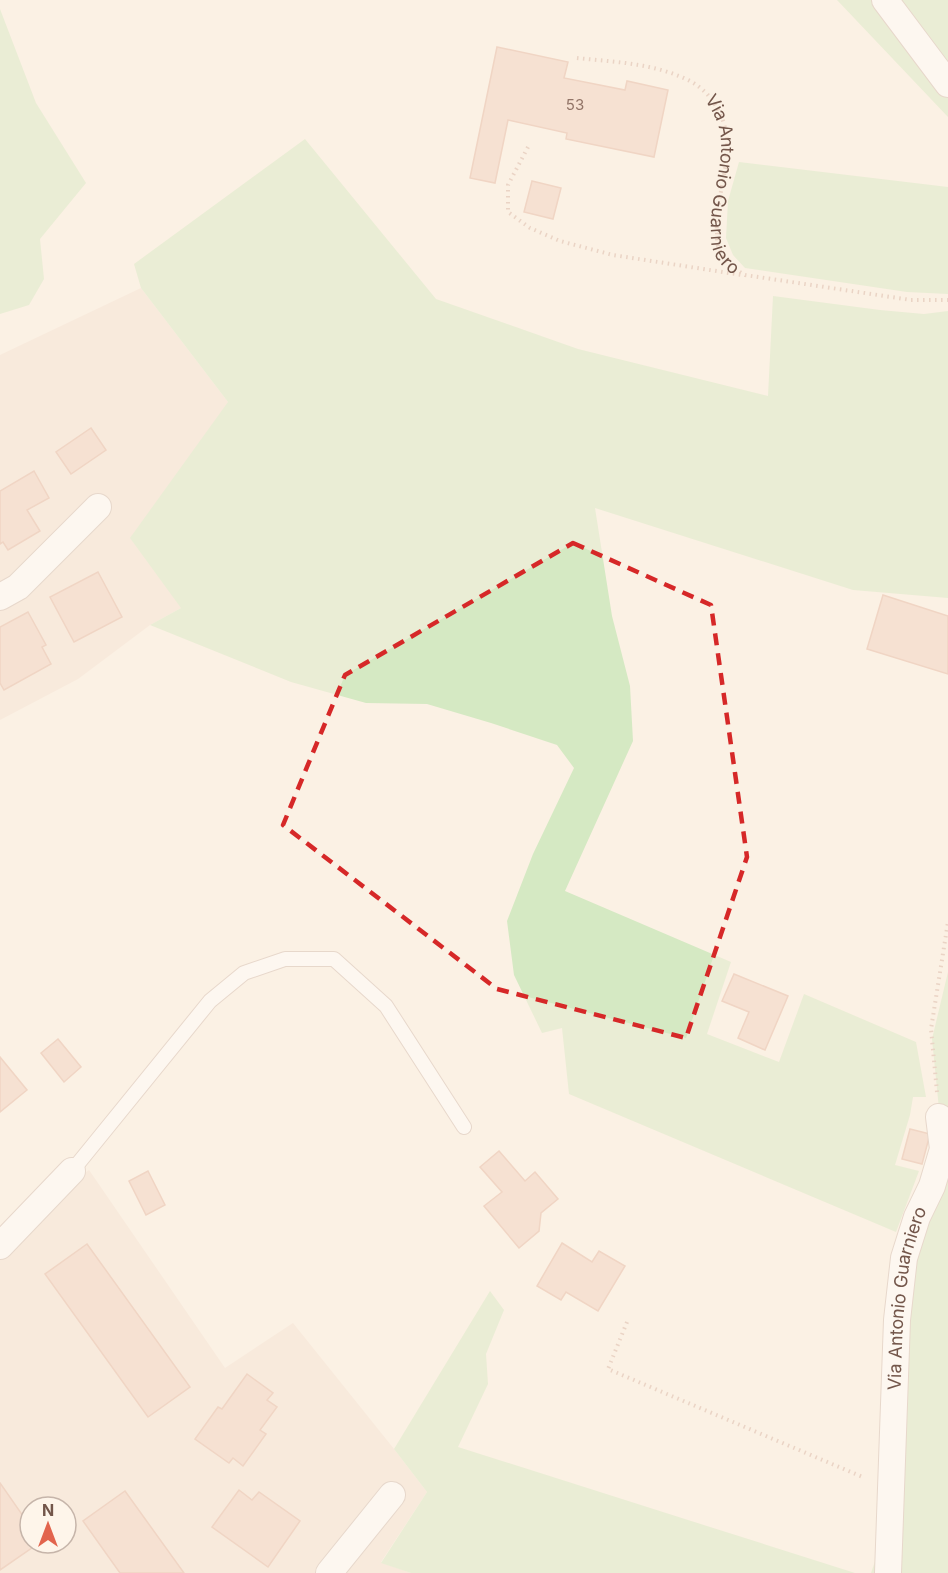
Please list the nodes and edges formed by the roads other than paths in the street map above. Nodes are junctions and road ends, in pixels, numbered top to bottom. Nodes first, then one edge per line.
1 (885, 0) edge
2 (948, 84) edge
3 (98, 507) dead end
4 (0, 597) edge
5 (939, 1117) road end
6 (464, 1127) dead end
7 (72, 1171) joint
8 (0, 1245) edge
9 (392, 1495) dead end
10 (329, 1573) edge
11 (888, 1573) edge

1 - 2 street
3 - 4 street
5 - 11 street, Via Antonio Guarniero
6 - 7 lane
7 - 8 street
9 - 10 street

